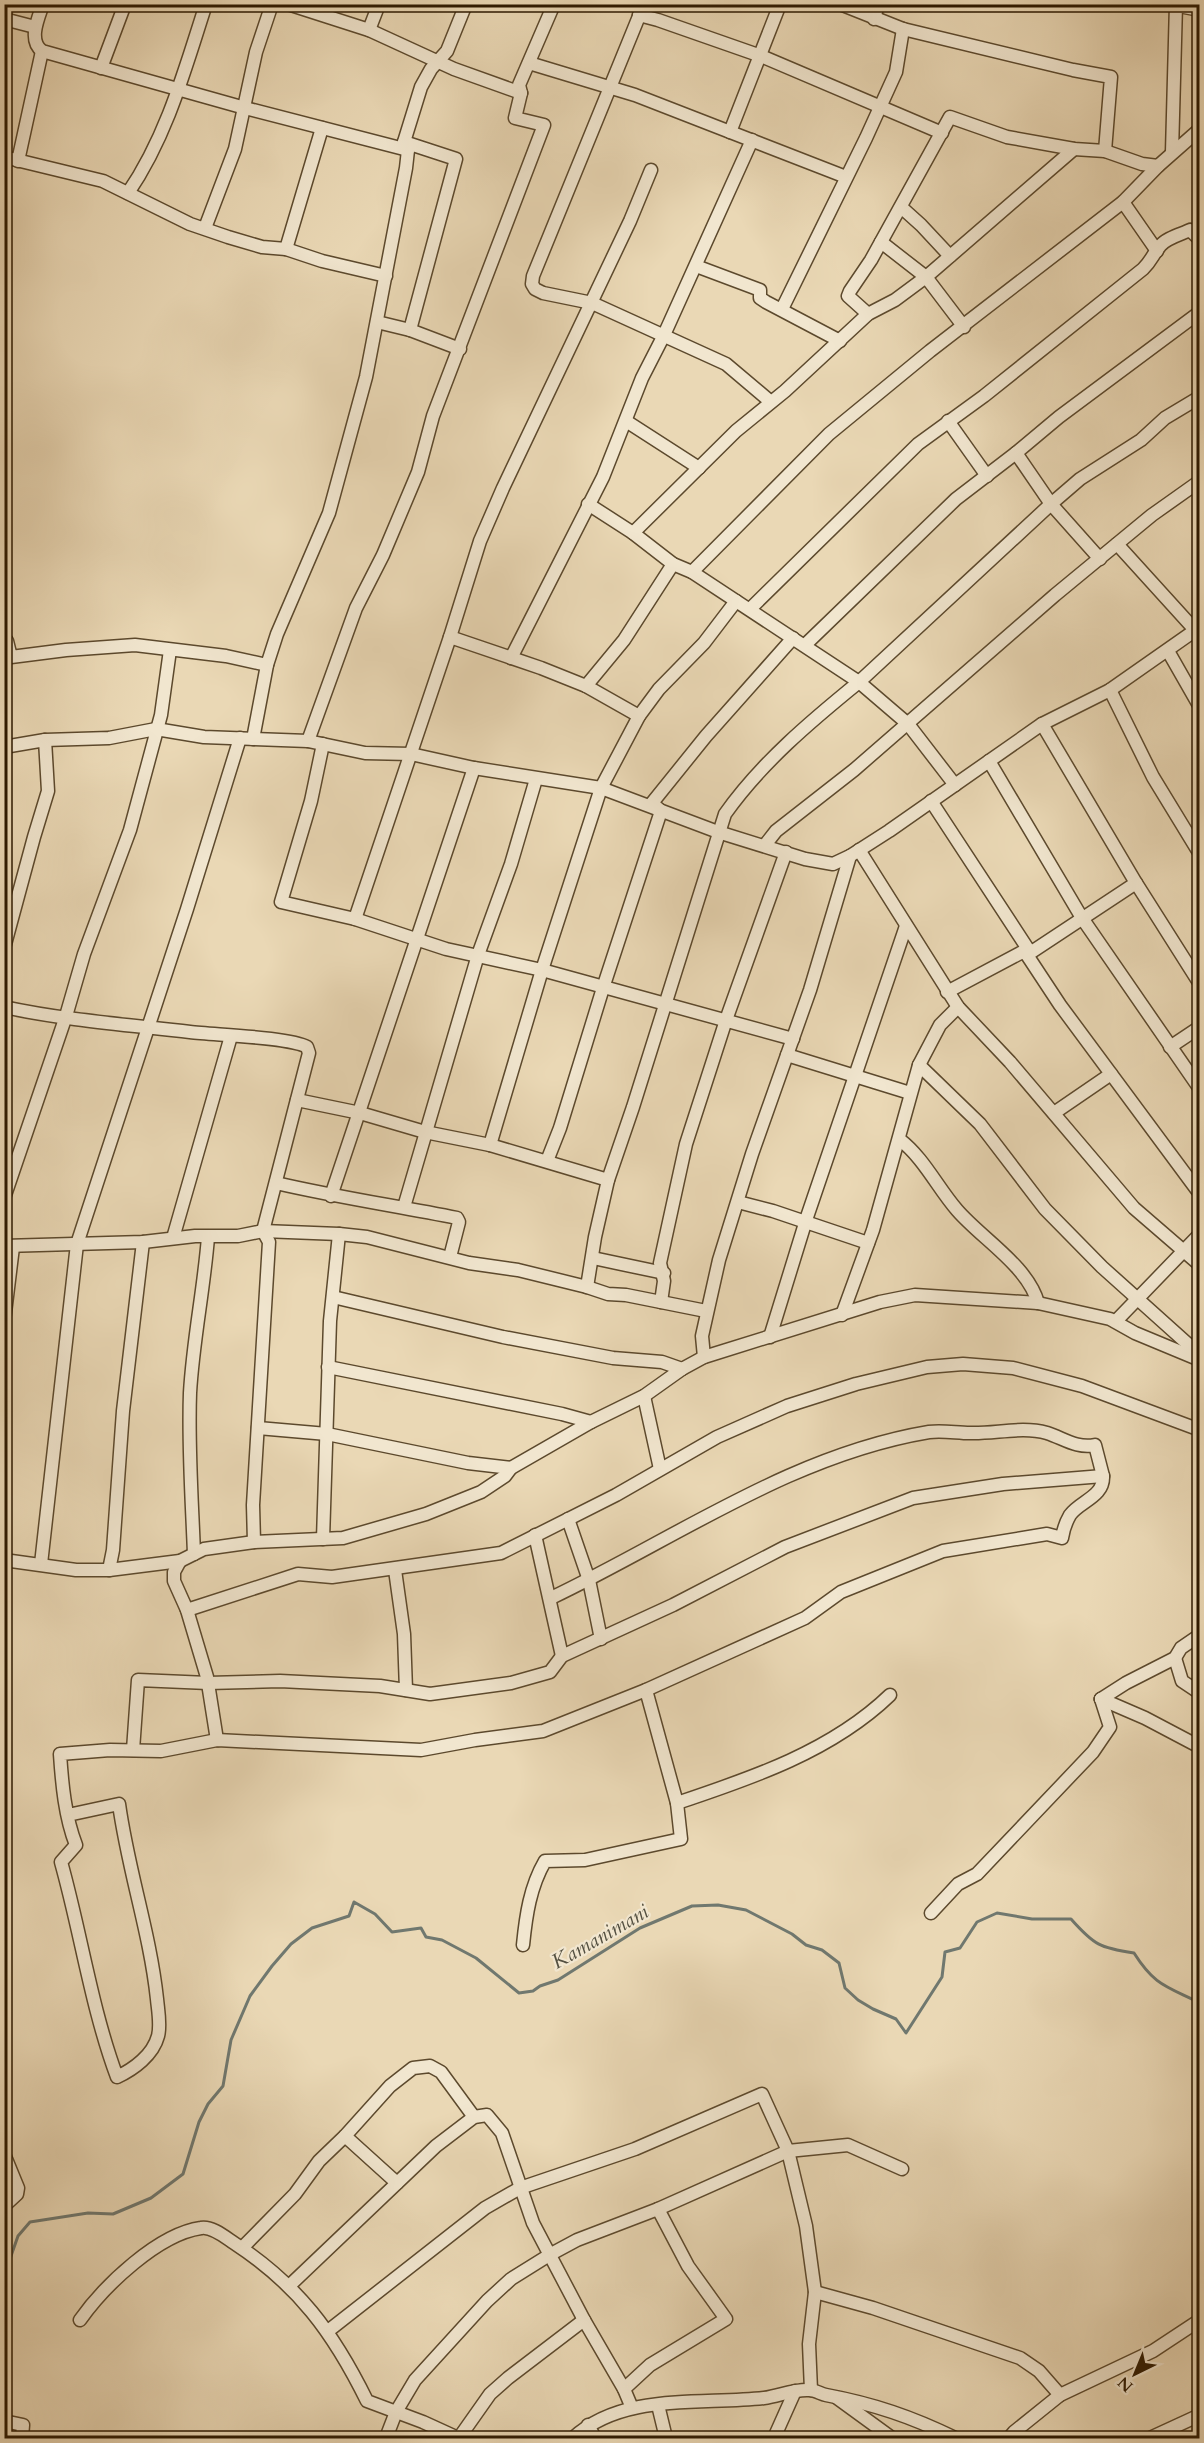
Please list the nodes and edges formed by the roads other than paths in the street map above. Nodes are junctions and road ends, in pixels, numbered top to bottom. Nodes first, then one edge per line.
1 (43, 4) edge
2 (125, 4) edge
3 (206, 4) edge
4 (272, 4) edge
5 (288, 4) edge
6 (379, 4) edge
7 (466, 4) edge
8 (554, 4) edge
9 (780, 4) edge
10 (840, 4) edge
11 (878, 4) edge
12 (1173, 5) edge
13 (641, 10) edge
14 (1200, 10) edge
15 (4, 19) edge
16 (874, 19) junction
17 (35, 27) junction
18 (903, 29) junction
19 (369, 30) junction
20 (42, 51) junction
21 (761, 56) junction
22 (438, 61) junction
23 (529, 63) junction
24 (101, 68) junction
25 (610, 87) junction
26 (178, 88) junction
27 (522, 93) junction
28 (879, 107) junction
29 (245, 108) junction
30 (322, 128) junction
31 (1200, 129) edge
32 (730, 132) junction
33 (942, 134) junction
34 (752, 140) junction
35 (406, 146) junction
36 (1074, 149) junction
37 (1105, 151) junction
38 (1172, 152) junction
39 (4, 157) edge
40 (18, 161) junction
41 (1158, 166) junction
42 (651, 170) dead end
43 (846, 177) junction
44 (128, 193) junction
45 (1123, 202) junction
46 (901, 207) junction
47 (205, 228) junction
48 (1198, 234) edge
49 (881, 242) junction
50 (286, 249) junction
51 (1157, 251) junction
52 (950, 256) junction
53 (696, 266) junction
54 (386, 276) junction
55 (926, 277) junction
56 (592, 303) junction
57 (782, 309) junction
58 (1200, 312) edge
59 (868, 314) junction
60 (378, 322) junction
61 (964, 327) junction
62 (410, 330) junction
63 (664, 336) junction
64 (840, 341) junction
65 (460, 349) junction
66 (1200, 397) edge
67 (771, 402) junction
68 (626, 421) junction
69 (948, 421) junction
70 (1016, 453) junction
71 (699, 468) junction
72 (987, 476) junction
73 (1200, 481) edge
74 (588, 504) junction
75 (1051, 504) junction
76 (633, 533) junction
77 (1117, 544) junction
78 (1100, 559) junction
79 (673, 564) junction
80 (692, 572) junction
81 (736, 601) junction
82 (750, 609) junction
83 (1197, 628) edge
84 (450, 637) junction
85 (793, 638) junction
86 (4, 642) edge
87 (805, 645) junction
88 (170, 650) junction
89 (1168, 651) junction
90 (511, 658) junction
91 (267, 665) junction
92 (859, 682) junction
93 (586, 686) junction
94 (1110, 690) junction
95 (1200, 707) edge
96 (639, 716) junction
97 (908, 724) junction
98 (1042, 724) junction
99 (156, 729) junction
100 (240, 738) junction
101 (253, 739) junction
102 (45, 740) junction
103 (308, 741) junction
104 (323, 744) junction
105 (4, 747) edge
106 (411, 754) junction
107 (989, 761) junction
108 (474, 768) junction
109 (536, 779) junction
110 (955, 785) junction
111 (601, 788) junction
112 (932, 801) junction
113 (661, 811) junction
114 (718, 832) junction
115 (765, 845) junction
116 (786, 852) junction
117 (855, 853) junction
118 (1200, 854) edge
119 (1136, 883) junction
120 (1082, 918) junction
121 (355, 919) junction
122 (906, 926) junction
123 (417, 939) junction
124 (4, 948) edge
125 (1027, 952) junction
126 (478, 955) junction
127 (542, 970) junction
128 (1200, 984) edge
129 (603, 988) junction
130 (947, 992) junction
131 (665, 1004) junction
132 (4, 1007) edge
133 (958, 1007) junction
134 (66, 1016) junction
135 (726, 1020) junction
136 (148, 1026) junction
137 (1200, 1027) edge
138 (231, 1036) junction
139 (793, 1039) junction
140 (1170, 1047) junction
141 (787, 1055) junction
142 (919, 1065) junction
143 (1111, 1074) junction
144 (853, 1077) junction
145 (1200, 1089) edge
146 (910, 1093) junction
147 (297, 1100) junction
148 (360, 1113) junction
149 (1054, 1113) junction
150 (425, 1132) junction
151 (898, 1139) junction
152 (490, 1145) junction
153 (547, 1161) junction
154 (608, 1180) junction
155 (276, 1183) junction
156 (1200, 1194) edge
157 (331, 1196) junction
158 (4, 1198) edge
159 (738, 1202) junction
160 (404, 1207) junction
161 (805, 1223) junction
162 (263, 1231) junction
163 (339, 1233) junction
164 (1200, 1234) edge
165 (208, 1237) junction
166 (173, 1238) junction
167 (143, 1242) junction
168 (868, 1243) junction
169 (77, 1244) junction
170 (9, 1246) edge
171 (1182, 1250) junction
172 (450, 1257) junction
173 (593, 1258) junction
174 (1200, 1265) edge
175 (664, 1273) junction
176 (588, 1287) junction
177 (333, 1297) junction
178 (1136, 1299) junction
179 (661, 1302) junction
180 (1038, 1303) junction
181 (706, 1311) junction
182 (842, 1315) junction
183 (4, 1321) edge
184 (1116, 1321) junction
185 (770, 1337) junction
186 (1200, 1354) edge
187 (704, 1358) junction
188 (1200, 1360) edge
189 (328, 1367) junction
190 (682, 1369) junction
191 (644, 1396) junction
192 (591, 1422) junction
193 (258, 1428) junction
194 (1200, 1430) edge
195 (327, 1434) junction
196 (512, 1467) junction
197 (660, 1469) junction
198 (1103, 1476) junction
199 (568, 1519) junction
200 (535, 1535) junction
201 (323, 1539) junction
202 (254, 1542) junction
203 (194, 1554) junction
204 (4, 1560) edge
205 (180, 1561) junction
206 (41, 1564) junction
207 (109, 1570) junction
208 (395, 1570) junction
209 (589, 1580) junction
210 (551, 1598) junction
211 (187, 1610) junction
212 (1200, 1635) edge
213 (601, 1640) junction
214 (562, 1656) junction
215 (1175, 1658) junction
216 (208, 1683) junction
217 (406, 1690) junction
218 (646, 1690) junction
219 (1200, 1693) edge
220 (890, 1695) dead end
221 (1101, 1699) junction
222 (217, 1740) junction
223 (1200, 1747) edge
224 (133, 1750) junction
225 (677, 1803) junction
226 (68, 1815) junction
227 (931, 1913) dead end
228 (523, 1945) dead end
229 (474, 2117) junction
230 (345, 2136) junction
231 (788, 2151) junction
232 (4, 2154) edge
233 (902, 2169) dead end
234 (397, 2183) junction
235 (520, 2188) junction
236 (4, 2205) edge
237 (658, 2209) junction
238 (242, 2248) junction
239 (551, 2254) junction
240 (289, 2286) junction
241 (815, 2292) junction
242 (80, 2320) dead end
243 (584, 2320) junction
244 (1200, 2320) edge
245 (328, 2331) junction
246 (624, 2389) junction
247 (812, 2390) junction
248 (795, 2391) junction
249 (1060, 2395) junction
250 (836, 2397) junction
251 (658, 2405) junction
252 (632, 2408) junction
253 (396, 2412) junction
254 (1200, 2415) edge
255 (4, 2421) edge
256 (588, 2425) junction
257 (22, 2439) edge
258 (386, 2439) edge
259 (459, 2439) edge
260 (573, 2439) edge
261 (595, 2439) edge
262 (666, 2439) edge
263 (774, 2439) edge
264 (892, 2439) edge
265 (955, 2439) edge
266 (1010, 2439) edge
267 (1150, 2439) edge

1 - 17 street
2 - 24 street
3 - 26 street
4 - 29 street
5 - 19 street
6 - 19 street
7 - 22 street
8 - 23 street
9 - 21 street
10 - 16 street
11 - 16 street
12 - 14 street
12 - 38 street
13 - 21 street
13 - 25 street
15 - 17 street
16 - 18 street
17 - 20 street
18 - 28 street
18 - 37 street
19 - 22 street
20 - 24 street
20 - 40 street
21 - 28 street
21 - 32 street
22 - 27 street
22 - 35 street
23 - 25 street
23 - 27 street
24 - 26 street
25 - 32 street
25 - 56 street
26 - 29 street
26 - 44 street
27 - 65 street
28 - 33 street
28 - 43 street
29 - 30 street
29 - 47 street
30 - 35 street
30 - 50 street
31 - 38 street
32 - 34 street
33 - 36 street
33 - 46 street
34 - 43 street
34 - 53 street
35 - 54 street
35 - 62 street
36 - 37 street
36 - 52 street
37 - 41 street
38 - 41 street
39 - 40 street
40 - 44 street
41 - 45 street
42 - 56 street
43 - 57 street
44 - 47 street
45 - 51 street
45 - 61 street
46 - 49 street
46 - 52 street
47 - 50 street
48 - 51 street
49 - 55 street
49 - 59 street
50 - 54 street
51 - 69 street
52 - 55 street
53 - 57 street
53 - 63 street
54 - 60 street
55 - 59 street
55 - 61 street
56 - 63 street
56 - 84 street
57 - 64 street
58 - 70 street
59 - 64 street
60 - 62 street
60 - 91 street
61 - 80 street
62 - 65 street
63 - 67 street
63 - 68 street
64 - 67 street
65 - 103 street
66 - 75 street
67 - 71 street
68 - 71 street
68 - 74 street
69 - 72 street
69 - 82 street
70 - 72 street
70 - 75 street
71 - 76 street
72 - 87 street
73 - 77 street
74 - 76 street
74 - 90 street
75 - 78 street
75 - 92 street
76 - 79 street
77 - 78 street
77 - 83 street
78 - 97 street
79 - 80 street
79 - 93 street
80 - 81 street
81 - 82 street
81 - 96 street
82 - 85 street
83 - 89 street
84 - 90 street
84 - 106 street
85 - 87 street
85 - 113 street
86 - 88 street
87 - 92 street
88 - 91 street
88 - 99 street
89 - 94 street
89 - 95 street
90 - 93 street
91 - 101 street
92 - 97 street
92 - 114 street
93 - 96 street
94 - 98 street
94 - 118 street
96 - 111 street
97 - 110 street
97 - 115 street
98 - 107 street
98 - 119 street
99 - 100 street
99 - 102 street
99 - 134 street
100 - 101 street
100 - 136 street
101 - 103 street
102 - 105 street
102 - 124 street
103 - 104 street
104 - 106 street
104 - 121 street
106 - 108 street
106 - 121 street
107 - 110 street
107 - 120 street
108 - 109 street
108 - 123 street
109 - 111 street
109 - 126 street
110 - 112 street
111 - 113 street
111 - 127 street
112 - 117 street
112 - 125 street
113 - 114 street
113 - 129 street
114 - 115 street
114 - 131 street
115 - 116 street
116 - 117 street
116 - 135 street
117 - 122 street
117 - 139 street
119 - 120 street
119 - 128 street
120 - 125 street
120 - 140 street
121 - 123 street
122 - 130 street
122 - 144 street
123 - 126 street
123 - 148 street
125 - 130 street
125 - 143 street
126 - 127 street
126 - 150 street
127 - 129 street
127 - 152 street
129 - 131 street
129 - 153 street
130 - 133 street
131 - 135 street
131 - 154 street
132 - 134 street
133 - 142 street
133 - 149 street
134 - 136 street
134 - 158 street
135 - 139 street
135 - 175 street
136 - 138 street
136 - 169 street
137 - 140 street
138 - 147 street
138 - 166 street
139 - 141 street
140 - 145 street
141 - 144 street
141 - 159 street
142 - 146 street
142 - 178 street
143 - 149 street
143 - 156 street
144 - 146 street
144 - 161 street
146 - 151 street
147 - 148 street
147 - 155 street
148 - 150 street
148 - 157 street
149 - 171 street
150 - 152 street
150 - 160 street
151 - 168 street
151 - 180 street
152 - 153 street
153 - 154 street
154 - 173 street
155 - 157 street
155 - 162 street
157 - 160 street
159 - 161 street
159 - 181 street
160 - 172 street
161 - 168 street
161 - 185 street
162 - 163 street
162 - 165 street
162 - 193 street
163 - 172 street
163 - 177 street
164 - 171 street
165 - 166 street
165 - 203 street
166 - 167 street
167 - 169 street
167 - 207 street
168 - 182 street
169 - 170 street
169 - 206 street
170 - 183 street
171 - 174 street
171 - 178 street
172 - 176 street
173 - 175 street
173 - 176 street
175 - 179 street
176 - 179 street
177 - 189 street
177 - 190 street
178 - 184 street
178 - 186 street
179 - 181 street
180 - 182 street
180 - 184 street
181 - 187 street
182 - 185 street
184 - 188 street
185 - 187 street
187 - 190 street
189 - 192 street
189 - 195 street
190 - 191 street
191 - 192 street
191 - 197 street
192 - 196 street
193 - 195 street
193 - 202 street
194 - 197 street
195 - 196 street
195 - 201 street
196 - 201 street
197 - 199 street
198 - 209 street
198 - 213 street
198 - 218 street
199 - 200 street
199 - 209 street
200 - 208 street
200 - 210 street
201 - 202 street
202 - 203 street
203 - 205 street
204 - 206 street
205 - 207 street
205 - 211 street
206 - 207 street
208 - 211 street
208 - 217 street
209 - 210 street
209 - 213 street
210 - 214 street
211 - 216 street
212 - 215 street
213 - 214 street
214 - 217 street
215 - 219 street
215 - 221 street
216 - 217 street
216 - 222 street
216 - 224 street
218 - 222 street
218 - 225 street
220 - 225 street
221 - 223 street
221 - 227 street
222 - 224 street
224 - 226 street
225 - 228 street
226 - 226 street
229 - 230 street
229 - 234 street
229 - 235 street
230 - 234 street
230 - 238 street
231 - 233 street
231 - 235 street
231 - 237 street
231 - 241 street
232 - 236 street
234 - 240 street
235 - 239 street
235 - 245 street
237 - 239 street
237 - 246 street
238 - 240 street
238 - 242 street
239 - 243 street
239 - 253 street
240 - 245 street
241 - 247 street
241 - 249 street
243 - 246 street
243 - 259 street
244 - 249 street
245 - 253 street
246 - 252 street
247 - 248 street
247 - 250 street
248 - 251 street
248 - 263 street
249 - 266 street
250 - 264 street
250 - 265 street
251 - 252 street
251 - 262 street
252 - 256 street
253 - 258 street
253 - 259 street
254 - 267 street
255 - 257 street
256 - 260 street
256 - 261 street

